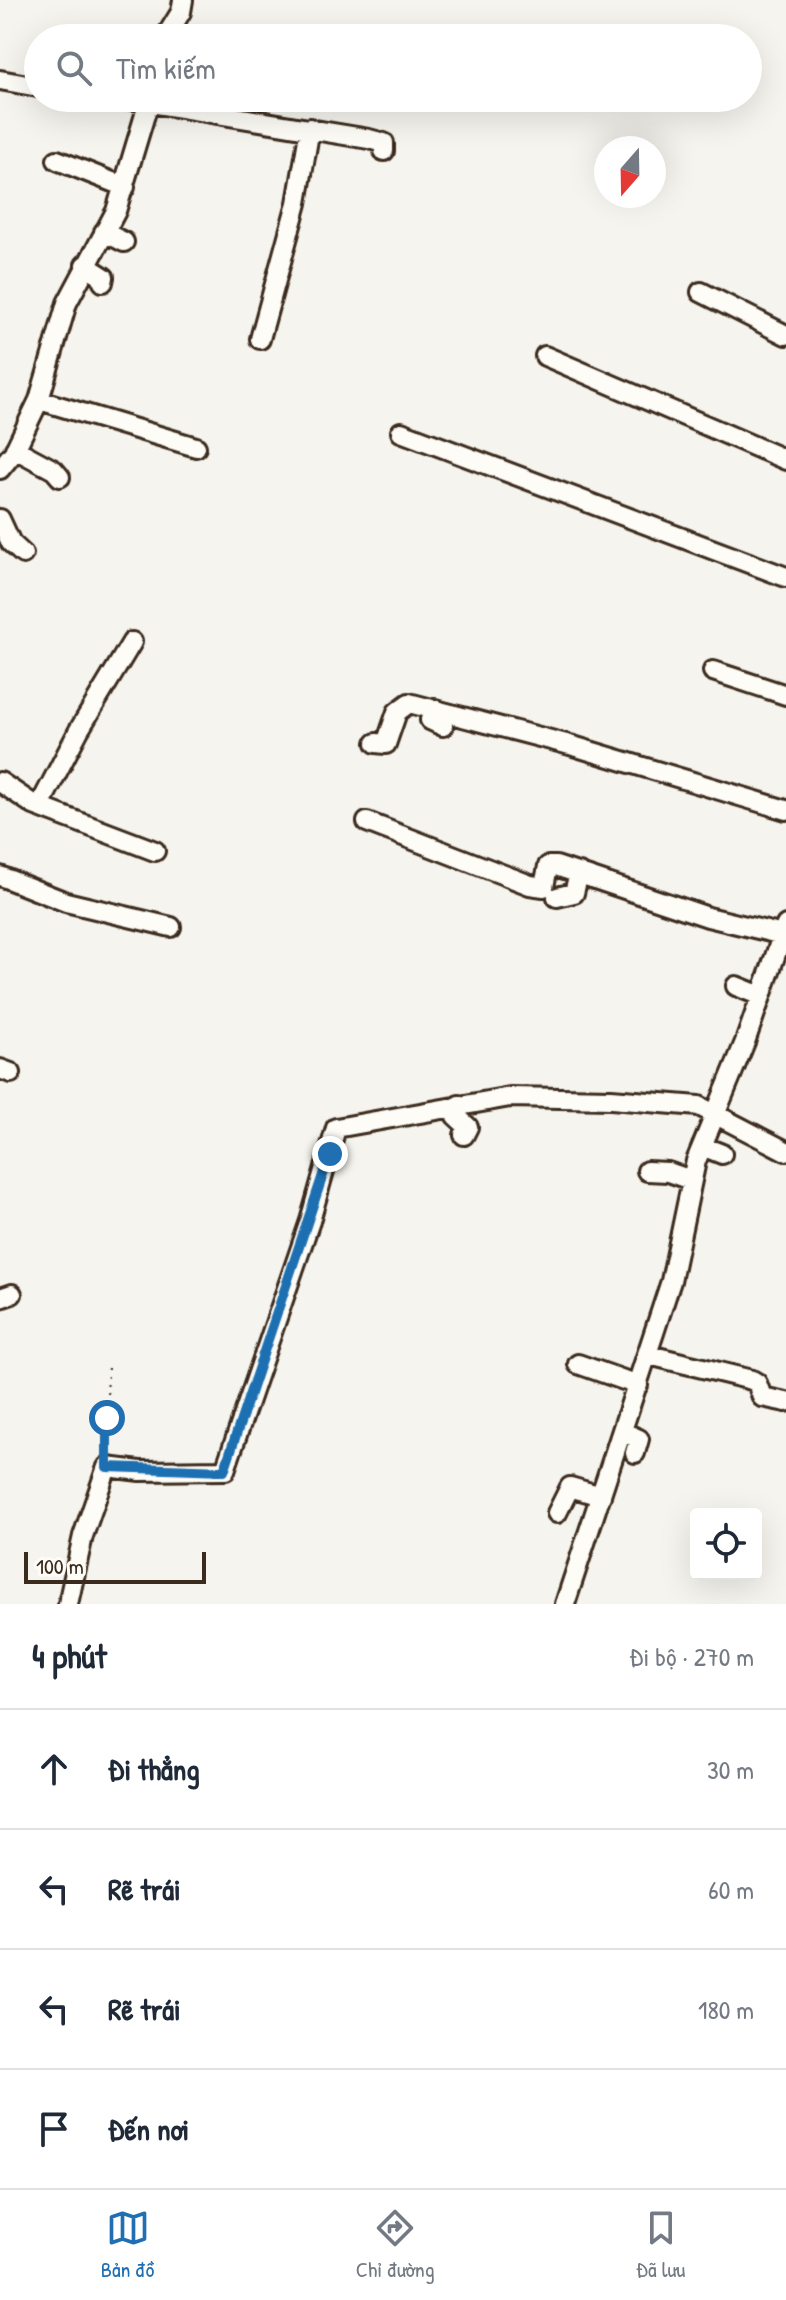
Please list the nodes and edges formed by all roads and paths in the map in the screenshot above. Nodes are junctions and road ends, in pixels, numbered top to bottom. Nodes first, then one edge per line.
1 (183, 0) edge
2 (174, 24) edge
3 (0, 80) edge
4 (24, 84) edge
5 (147, 112) edge
6 (219, 112) edge
7 (310, 128) junction
8 (384, 151) dead end
9 (57, 160) dead end
10 (125, 187) junction
11 (104, 232) junction
12 (124, 242) dead end
13 (85, 265) junction
14 (103, 282) dead end
15 (701, 292) dead end
16 (786, 335) edge
17 (260, 339) dead end
18 (545, 356) dead end
19 (39, 400) junction
20 (401, 432) dead end
21 (196, 447) dead end
22 (15, 449) junction
23 (786, 460) edge
24 (0, 469) edge
25 (60, 477) dead end
26 (0, 519) edge
27 (23, 554) dead end
28 (786, 577) edge
29 (132, 642) dead end
30 (713, 671) dead end
31 (786, 695) edge
32 (376, 743) dead end
33 (0, 782) edge
34 (785, 802) edge
35 (39, 807) junction
36 (367, 822) dead end
37 (155, 851) dead end
38 (579, 873) junction
39 (0, 876) edge
40 (557, 897) dead end
41 (171, 927) dead end
42 (784, 930) edge
43 (736, 986) dead end
44 (761, 996) junction
45 (459, 1105) junction
46 (715, 1114) junction
47 (464, 1135) dead end
48 (702, 1146) junction
49 (786, 1151) edge
50 (722, 1154) dead end
51 (647, 1171) dead end
52 (691, 1180) junction
53 (649, 1355) junction
54 (578, 1364) dead end
55 (108, 1366) dead end
56 (638, 1385) junction
57 (786, 1402) edge
58 (623, 1432) junction
59 (635, 1453) dead end
60 (107, 1467) junction
61 (601, 1496) junction
62 (557, 1513) dead end
63 (557, 1602) edge
64 (68, 1604) edge

1 - 2 street
3 - 4 street
5 - 10 street
6 - 7 street
7 - 8 street
7 - 17 street
9 - 10 street
10 - 11 street
11 - 12 street
11 - 13 street
13 - 14 street
13 - 19 street
15 - 16 street
18 - 23 street
19 - 21 street
19 - 22 street
20 - 28 street
22 - 24 street
22 - 25 street
26 - 27 street
29 - 35 street
30 - 31 street
32 - 34 street
33 - 35 street
35 - 37 street
36 - 38 street
38 - 40 street
38 - 42 street
39 - 41 street
42 - 44 street
43 - 44 street
44 - 46 street
45 - 46 street
45 - 47 street
45 - 60 street
46 - 48 street
46 - 49 street
48 - 50 street
48 - 52 street
51 - 52 street
52 - 53 street
53 - 56 street
53 - 57 street
54 - 56 street
55 - 60 path
56 - 58 street
58 - 59 street
58 - 61 street
60 - 64 street
61 - 62 street
61 - 63 street

